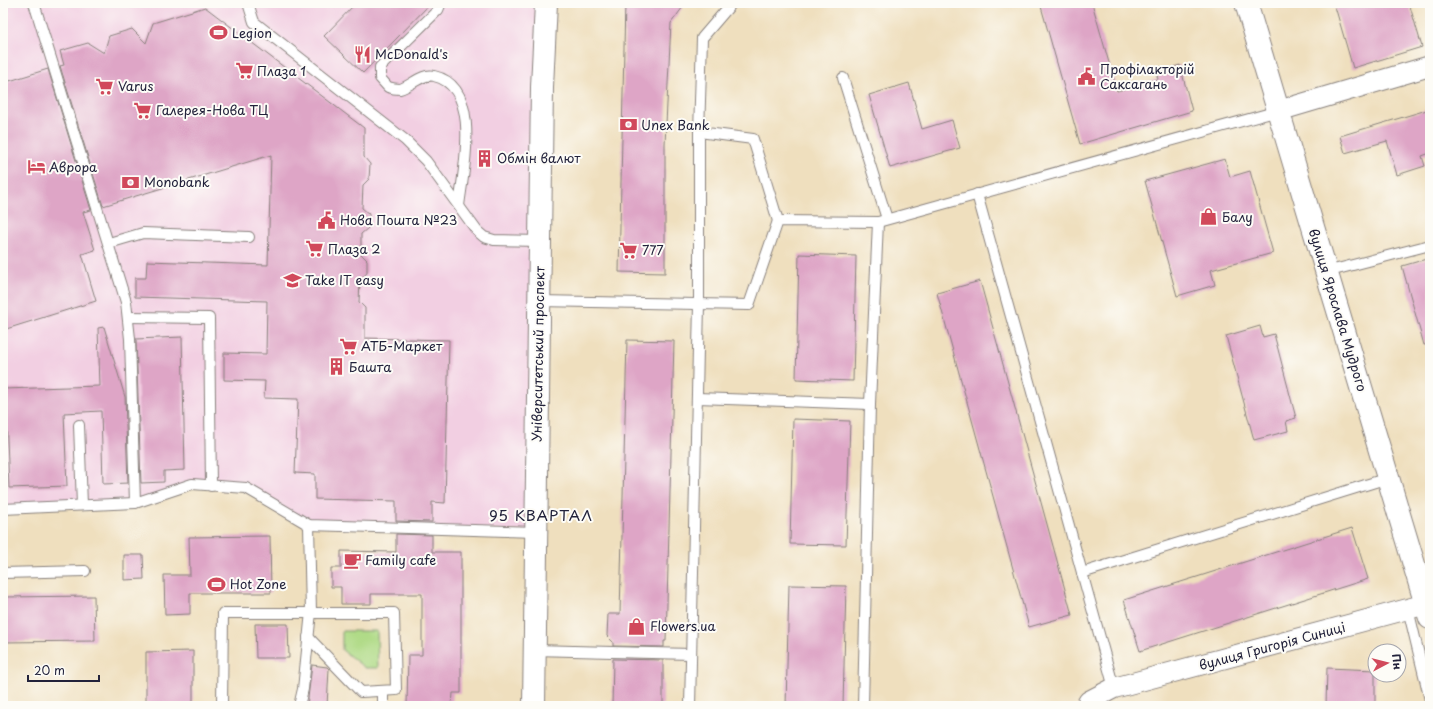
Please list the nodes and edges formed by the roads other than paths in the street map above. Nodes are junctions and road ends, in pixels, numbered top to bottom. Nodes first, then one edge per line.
1 (34, 3) edge
2 (248, 3) edge
3 (441, 3) edge
4 (546, 3) edge
5 (732, 3) edge
6 (1246, 3) edge
7 (1430, 66) edge
8 (844, 78) dead end
9 (1278, 111) junction
10 (699, 132) junction
11 (977, 194) junction
12 (459, 206) junction
13 (778, 221) junction
14 (882, 221) junction
15 (249, 237) dead end
16 (540, 241) junction
17 (109, 243) junction
18 (1430, 245) edge
19 (1326, 272) junction
20 (539, 301) junction
21 (699, 304) junction
22 (128, 317) junction
23 (697, 398) junction
24 (870, 404) junction
25 (79, 424) dead end
26 (1388, 478) junction
27 (211, 486) junction
28 (135, 503) junction
29 (82, 506) junction
30 (3, 509) edge
31 (309, 525) junction
32 (536, 532) junction
33 (85, 571) dead end
34 (1082, 572) junction
35 (3, 573) edge
36 (1424, 608) edge
37 (311, 612) junction
38 (308, 637) junction
39 (534, 650) junction
40 (691, 654) junction
41 (1114, 688) junction
42 (383, 691) junction
43 (1430, 700) edge
44 (222, 706) edge
45 (299, 706) edge
46 (383, 706) edge
47 (534, 706) edge
48 (690, 706) edge
49 (863, 706) edge
50 (1086, 706) edge

1 - 17 lane
2 - 12 lane
3 - 12 lane
4 - 16 main road, Університетський проспект
5 - 10 lane
6 - 9 main road, вулиця Ярослава Мудрого
7 - 9 street
8 - 14 lane
9 - 11 lane
9 - 19 main road, вулиця Ярослава Мудрого
10 - 13 lane
10 - 21 lane
11 - 14 lane
11 - 34 lane
12 - 16 lane
13 - 14 lane
13 - 21 lane
14 - 24 lane
15 - 17 lane
16 - 20 main road, Університетський проспект
17 - 22 lane
18 - 19 lane
19 - 26 main road, вулиця Ярослава Мудрого
20 - 21 lane
20 - 32 main road, Університетський проспект
21 - 23 lane
22 - 27 lane
22 - 28 lane
23 - 24 lane
23 - 40 lane
24 - 49 lane
25 - 29 lane
26 - 34 lane
26 - 36 main road, вулиця Ярослава Мудрого
27 - 28 lane
27 - 31 lane
28 - 29 lane
29 - 30 lane
31 - 32 lane
31 - 37 lane
32 - 39 main road, Університетський проспект
33 - 35 lane
34 - 41 lane
36 - 41 street, вулиця Григорія Синиці
36 - 43 lane
37 - 38 lane
37 - 42 lane
37 - 44 lane
38 - 42 lane
38 - 45 lane
39 - 40 lane
39 - 47 main road, Університетський проспект
40 - 48 lane
41 - 50 street, вулиця Григорія Синиці
42 - 46 lane

